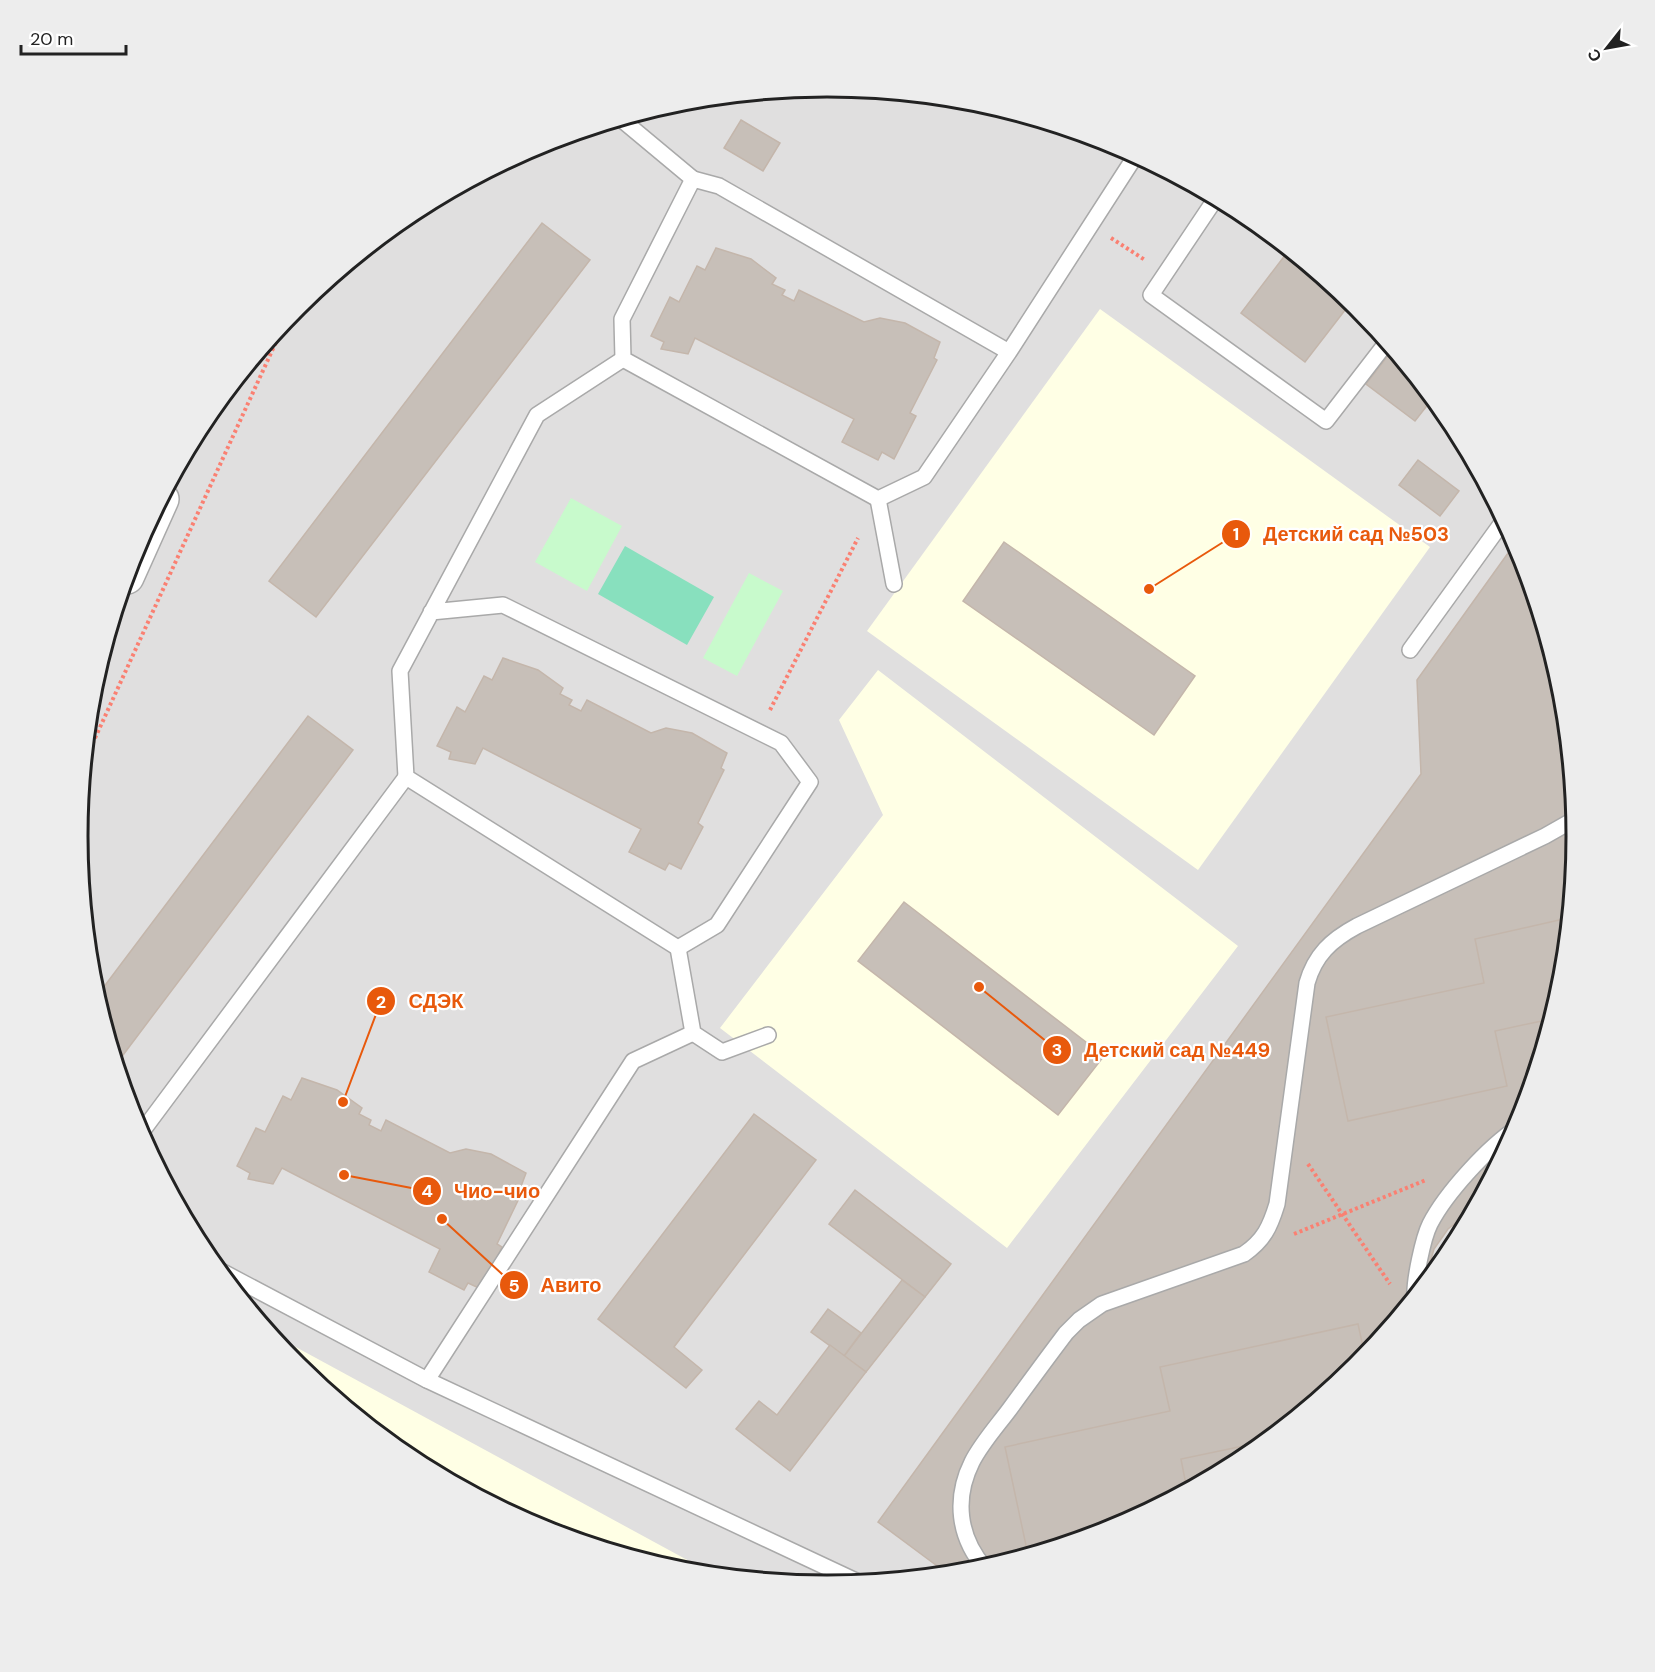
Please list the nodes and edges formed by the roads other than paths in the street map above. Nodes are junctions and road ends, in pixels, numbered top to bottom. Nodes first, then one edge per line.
1 (628, 125) edge
2 (1131, 163) edge
3 (693, 179) junction
4 (1211, 205) edge
5 (1382, 348) edge
6 (1009, 352) junction
7 (623, 359) junction
8 (878, 499) junction
9 (1498, 528) edge
10 (894, 584) dead end
11 (431, 612) junction
12 (1410, 650) dead end
13 (406, 777) junction
14 (1566, 824) edge
15 (678, 948) junction
16 (693, 1033) junction
17 (768, 1035) dead end
18 (147, 1124) edge
19 (1499, 1143) edge
20 (236, 1279) edge
21 (1414, 1286) edge
22 (427, 1380) junction
23 (978, 1560) edge
24 (842, 1574) edge

1 - 3 lane
2 - 6 lane
3 - 6 lane
3 - 7 lane
4 - 5 lane
6 - 8 lane
7 - 8 lane
7 - 11 lane
8 - 10 lane
9 - 12 lane
11 - 13 lane
11 - 15 lane
13 - 15 lane
13 - 18 lane
14 - 23 lane
15 - 16 lane
16 - 17 lane
16 - 22 lane
19 - 21 lane
20 - 22 lane
22 - 24 lane

